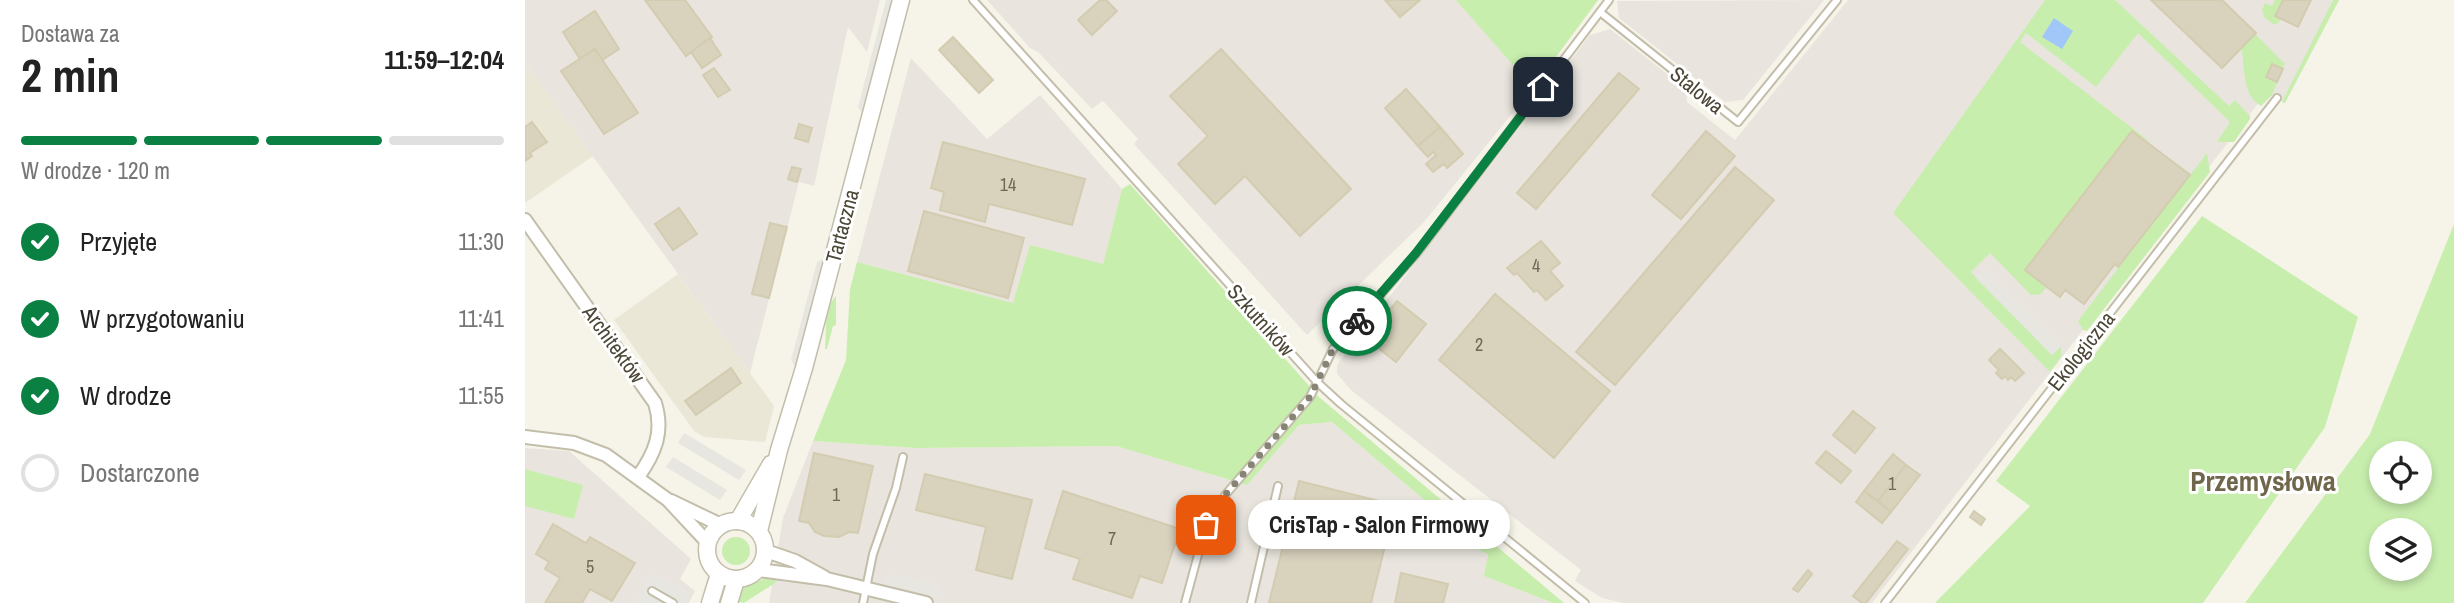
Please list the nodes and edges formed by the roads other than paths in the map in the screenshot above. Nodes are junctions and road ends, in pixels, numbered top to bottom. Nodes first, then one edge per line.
1 (901, 0) edge
2 (973, 0) edge
3 (1609, 0) edge
4 (1837, 0) edge
5 (1600, 12) junction
6 (2277, 98) dead end
7 (525, 220) edge
8 (1317, 382) junction
9 (525, 438) edge
10 (779, 450) junction
11 (903, 457) dead end
12 (638, 477) junction
13 (1277, 486) dead end
14 (668, 500) junction
15 (738, 521) junction
16 (721, 525) junction
17 (759, 531) junction
18 (708, 543) junction
19 (766, 551) junction
20 (759, 570) junction
21 (719, 574) junction
22 (827, 579) junction
23 (736, 580) junction
24 (866, 589) junction
25 (652, 591) dead end
26 (673, 603) edge
27 (711, 603) edge
28 (729, 603) edge
29 (863, 603) edge
30 (926, 603) edge
31 (1185, 603) edge
32 (1251, 603) edge
33 (1585, 603) edge
34 (1885, 603) edge

1 - 10 street, Tartaczna
2 - 8 lane, Szkutników
3 - 5 lane
4 - 5 lane, Stalowa
5 - 8 lane
6 - 34 lane, Ekologiczna
7 - 12 street, Architektów
8 - 31 lane
8 - 33 lane, Szkutników
9 - 12 street
10 - 15 street, Tartaczna
10 - 17 street, Tartaczna
11 - 24 lane
12 - 14 street
13 - 32 lane
14 - 16 street
14 - 18 street
15 - 16 street
15 - 17 street
16 - 18 street
17 - 19 street
18 - 21 street
19 - 20 street
19 - 22 street
20 - 22 street
20 - 23 street
21 - 23 street
21 - 27 street
22 - 24 street
23 - 28 street
24 - 29 lane
24 - 30 street
25 - 26 lane

